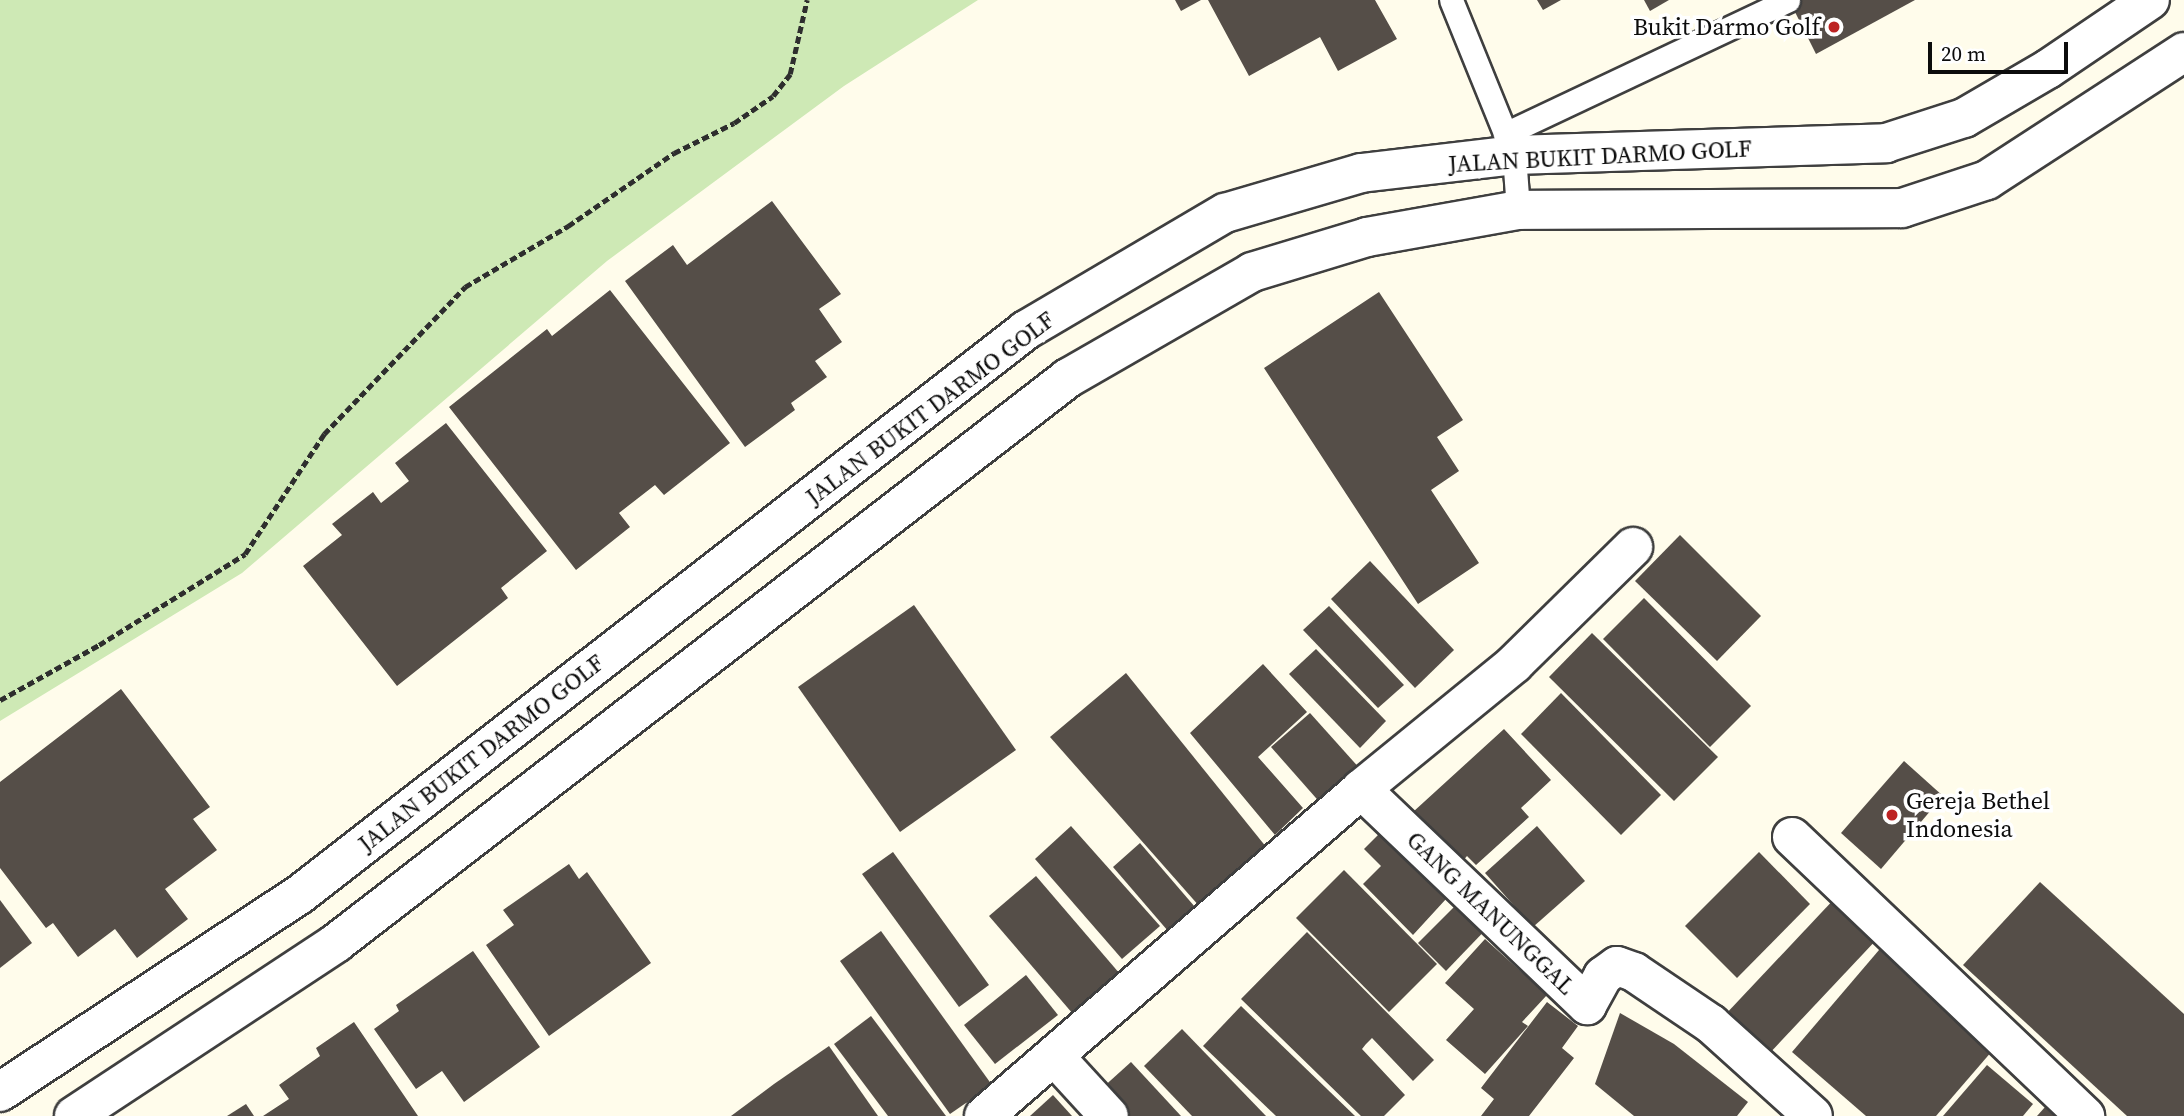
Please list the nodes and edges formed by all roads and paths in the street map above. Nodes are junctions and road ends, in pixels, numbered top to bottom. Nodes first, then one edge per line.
1 (807, 0) edge
2 (1451, 0) edge
3 (1788, 0) edge
4 (2150, 0) edge
5 (2184, 52) edge
6 (1509, 145) junction
7 (1518, 211) junction
8 (1633, 547) dead end
9 (0, 700) edge
10 (1361, 789) junction
11 (1792, 837) dead end
12 (1054, 1056) junction
13 (0, 1092) edge
14 (74, 1116) edge
15 (984, 1116) edge
16 (1109, 1116) edge
17 (1813, 1116) edge
18 (2085, 1116) edge

1 - 9 path
2 - 6 lane
3 - 6 lane
4 - 6 street, JALAN BUKIT DARMO GOLF
5 - 7 street, JALAN BUKIT DARMO GOLF
6 - 7 lane
6 - 13 street, JALAN BUKIT DARMO GOLF
7 - 14 street, JALAN BUKIT DARMO GOLF
8 - 10 street
10 - 12 street
10 - 17 street, GANG MANUNGGAL
11 - 18 street
12 - 15 street
12 - 16 street

